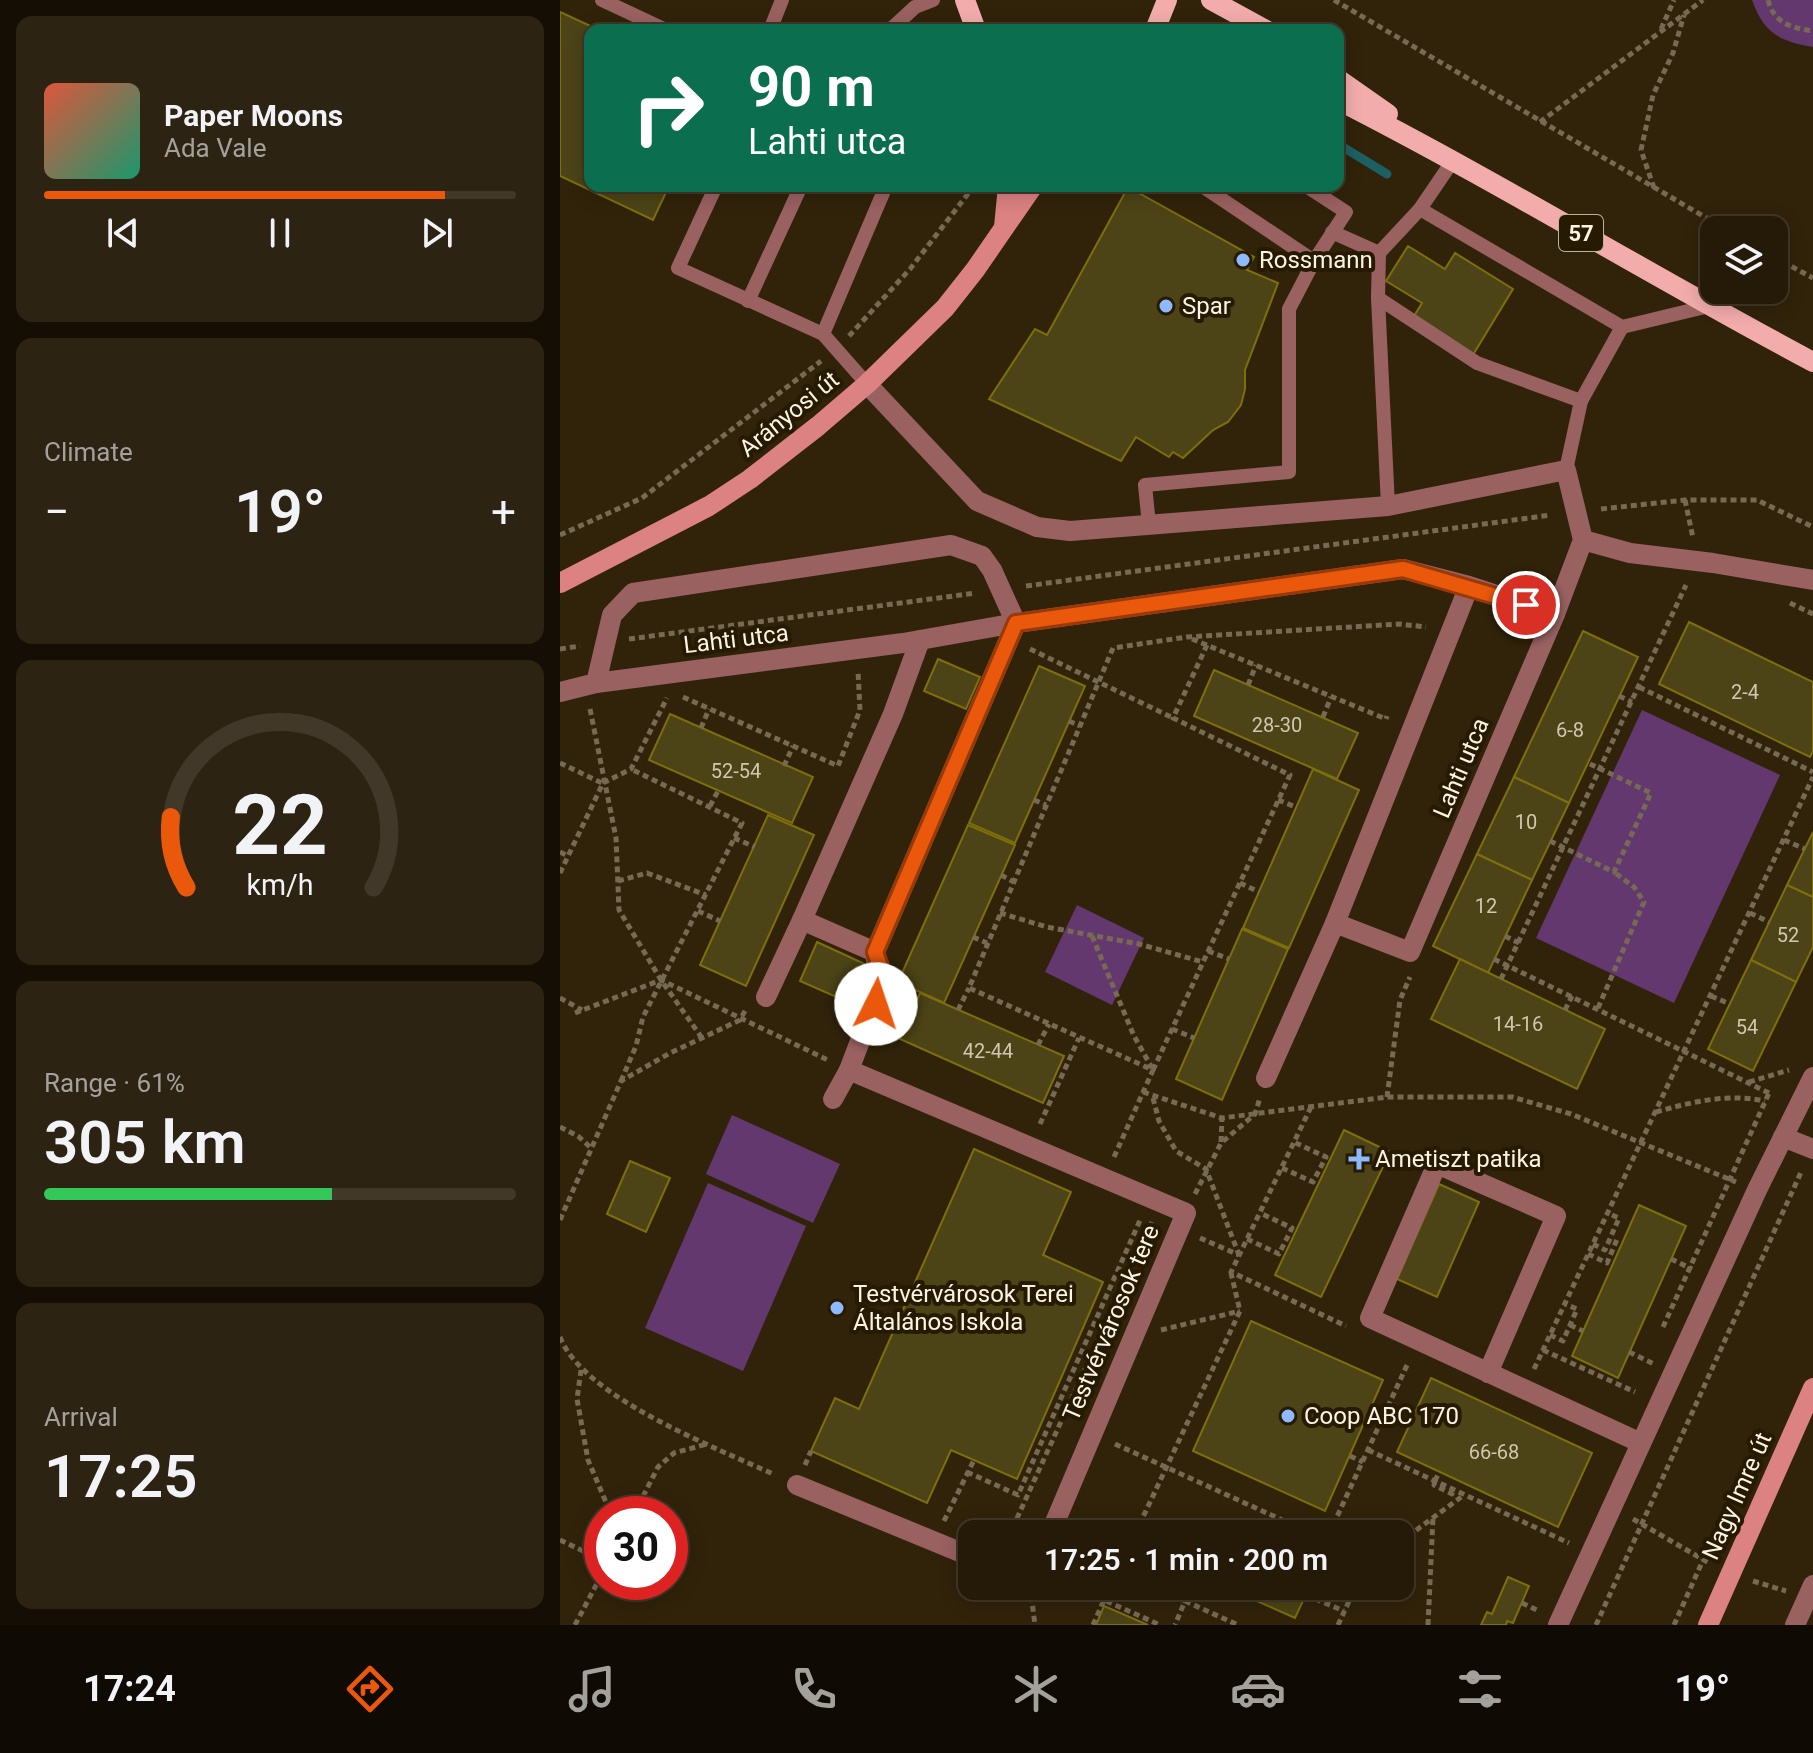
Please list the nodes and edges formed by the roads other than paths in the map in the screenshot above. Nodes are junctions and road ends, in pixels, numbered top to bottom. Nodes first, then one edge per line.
1 (602, 0) edge
2 (782, 0) edge
3 (933, 0) edge
4 (965, 0) edge
5 (1167, 0) edge
6 (1211, 0) edge
7 (653, 24) edge
8 (772, 24) edge
9 (897, 24) edge
10 (973, 24) edge
11 (1157, 24) edge
12 (1255, 24) edge
13 (1344, 83) edge
14 (1344, 103) edge
15 (1454, 159) junction
16 (713, 192) edge
17 (798, 192) edge
18 (883, 192) edge
19 (1007, 192) edge
20 (1029, 192) edge
21 (1211, 192) edge
22 (1315, 192) edge
23 (1420, 209) junction
24 (1004, 227) junction
25 (1332, 232) junction
26 (1379, 253) junction
27 (1314, 261) junction
28 (1378, 298) junction
29 (748, 301) junction
30 (1709, 306) junction
31 (1622, 327) junction
32 (823, 334) junction
33 (1813, 362) edge
34 (867, 384) junction
35 (1581, 401) junction
36 (1566, 470) junction
37 (1388, 506) junction
38 (1149, 525) junction
39 (1583, 540) junction
40 (1813, 580) edge
41 (560, 583) edge
42 (1469, 586) junction
43 (1555, 614) junction
44 (1012, 631) junction
45 (920, 640) junction
46 (596, 683) junction
47 (560, 692) edge
48 (802, 920) junction
49 (1335, 923) junction
50 (875, 952) junction
51 (768, 994) road end
52 (849, 1070) junction
53 (1807, 1070) edge
54 (1266, 1078) dead end
55 (833, 1099) dead end
56 (1783, 1137) junction
57 (1812, 1149) edge
58 (1488, 1373) junction
59 (1813, 1388) edge
60 (1641, 1443) junction
61 (797, 1485) road end
62 (1056, 1520) edge
63 (958, 1551) edge
64 (1810, 1592) edge
65 (1558, 1625) edge
66 (1708, 1625) edge
67 (1795, 1625) edge

1 - 7 lane
2 - 8 lane
3 - 9 lane
4 - 10 main road
5 - 11 main road
6 - 12 main road
13 - 15 main road, 57
14 - 15 main road, 57
15 - 23 lane
15 - 30 main road, 57
16 - 29 lane
17 - 29 lane
18 - 32 lane
19 - 24 main road
20 - 24 main road, Arányosi út
21 - 27 lane
22 - 25 lane
23 - 26 lane
23 - 31 lane
24 - 34 main road, Arányosi út
25 - 26 lane
25 - 27 lane
26 - 28 lane
27 - 38 lane
28 - 35 lane
28 - 37 lane
29 - 32 lane
30 - 31 lane
30 - 33 main road, 57
31 - 35 lane
32 - 34 lane
34 - 38 street
34 - 41 main road, Arányosi út
35 - 36 lane
36 - 37 street
36 - 39 street
37 - 38 street
39 - 40 street
39 - 43 street
42 - 43 street, Lahti utca
42 - 44 street, Lahti utca
42 - 49 street
43 - 49 street, Lahti utca
44 - 45 street, Lahti utca
44 - 46 street
44 - 50 street
45 - 46 street, Lahti utca
45 - 48 street
46 - 47 street, Lahti utca
48 - 50 street
48 - 51 street
49 - 54 street
50 - 52 street
52 - 55 street
52 - 62 street, Testvérvárosok tere
53 - 56 street
56 - 57 street
56 - 60 street
58 - 58 street
58 - 60 street
59 - 66 main road, Nagy Imre út
60 - 65 street
61 - 63 street
64 - 67 street

